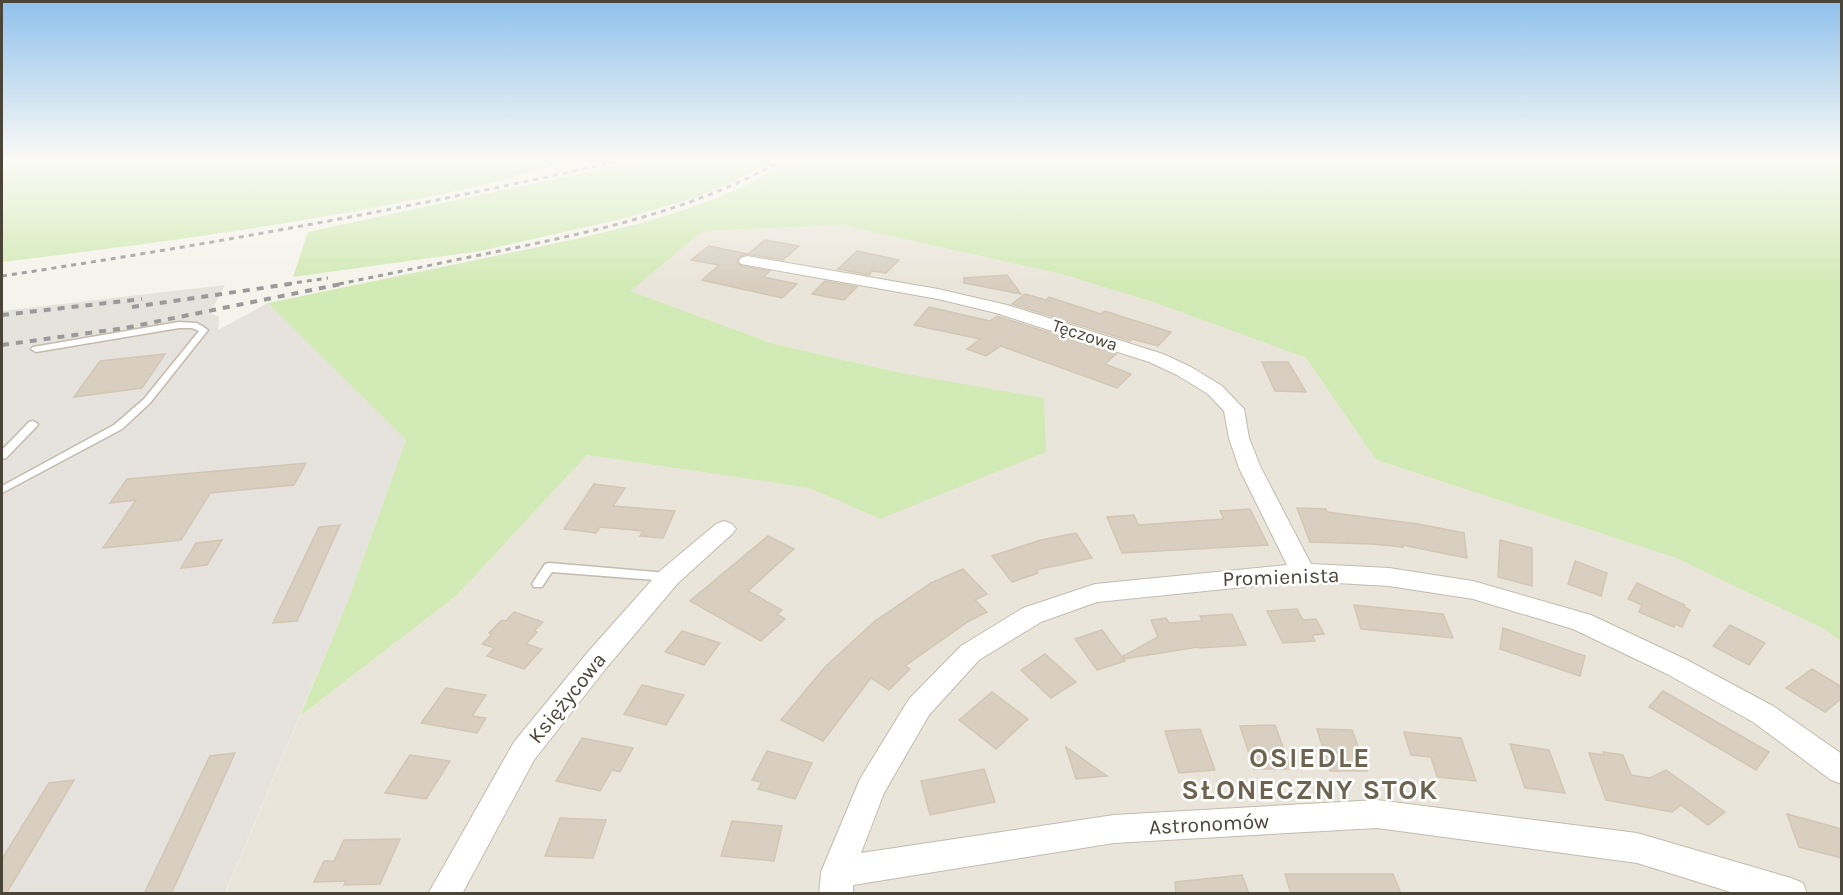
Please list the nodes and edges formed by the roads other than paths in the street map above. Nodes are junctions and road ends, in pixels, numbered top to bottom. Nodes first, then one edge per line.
1 (747, 261) dead end
2 (36, 349) dead end
3 (33, 424) dead end
4 (2, 456) edge
5 (2, 490) edge
6 (724, 529) dead end
7 (1303, 572) junction
8 (669, 577) junction
9 (538, 584) dead end
10 (1842, 771) edge
11 (836, 883) edge
12 (444, 894) edge
13 (1791, 894) edge

1 - 7 street, Tęczowa
2 - 5 lane
3 - 4 lane
6 - 8 street, Księżycowa
7 - 10 street, Promienista
7 - 11 street, Promienista
8 - 9 lane
8 - 12 street, Księżycowa
11 - 13 street, Astronomów

